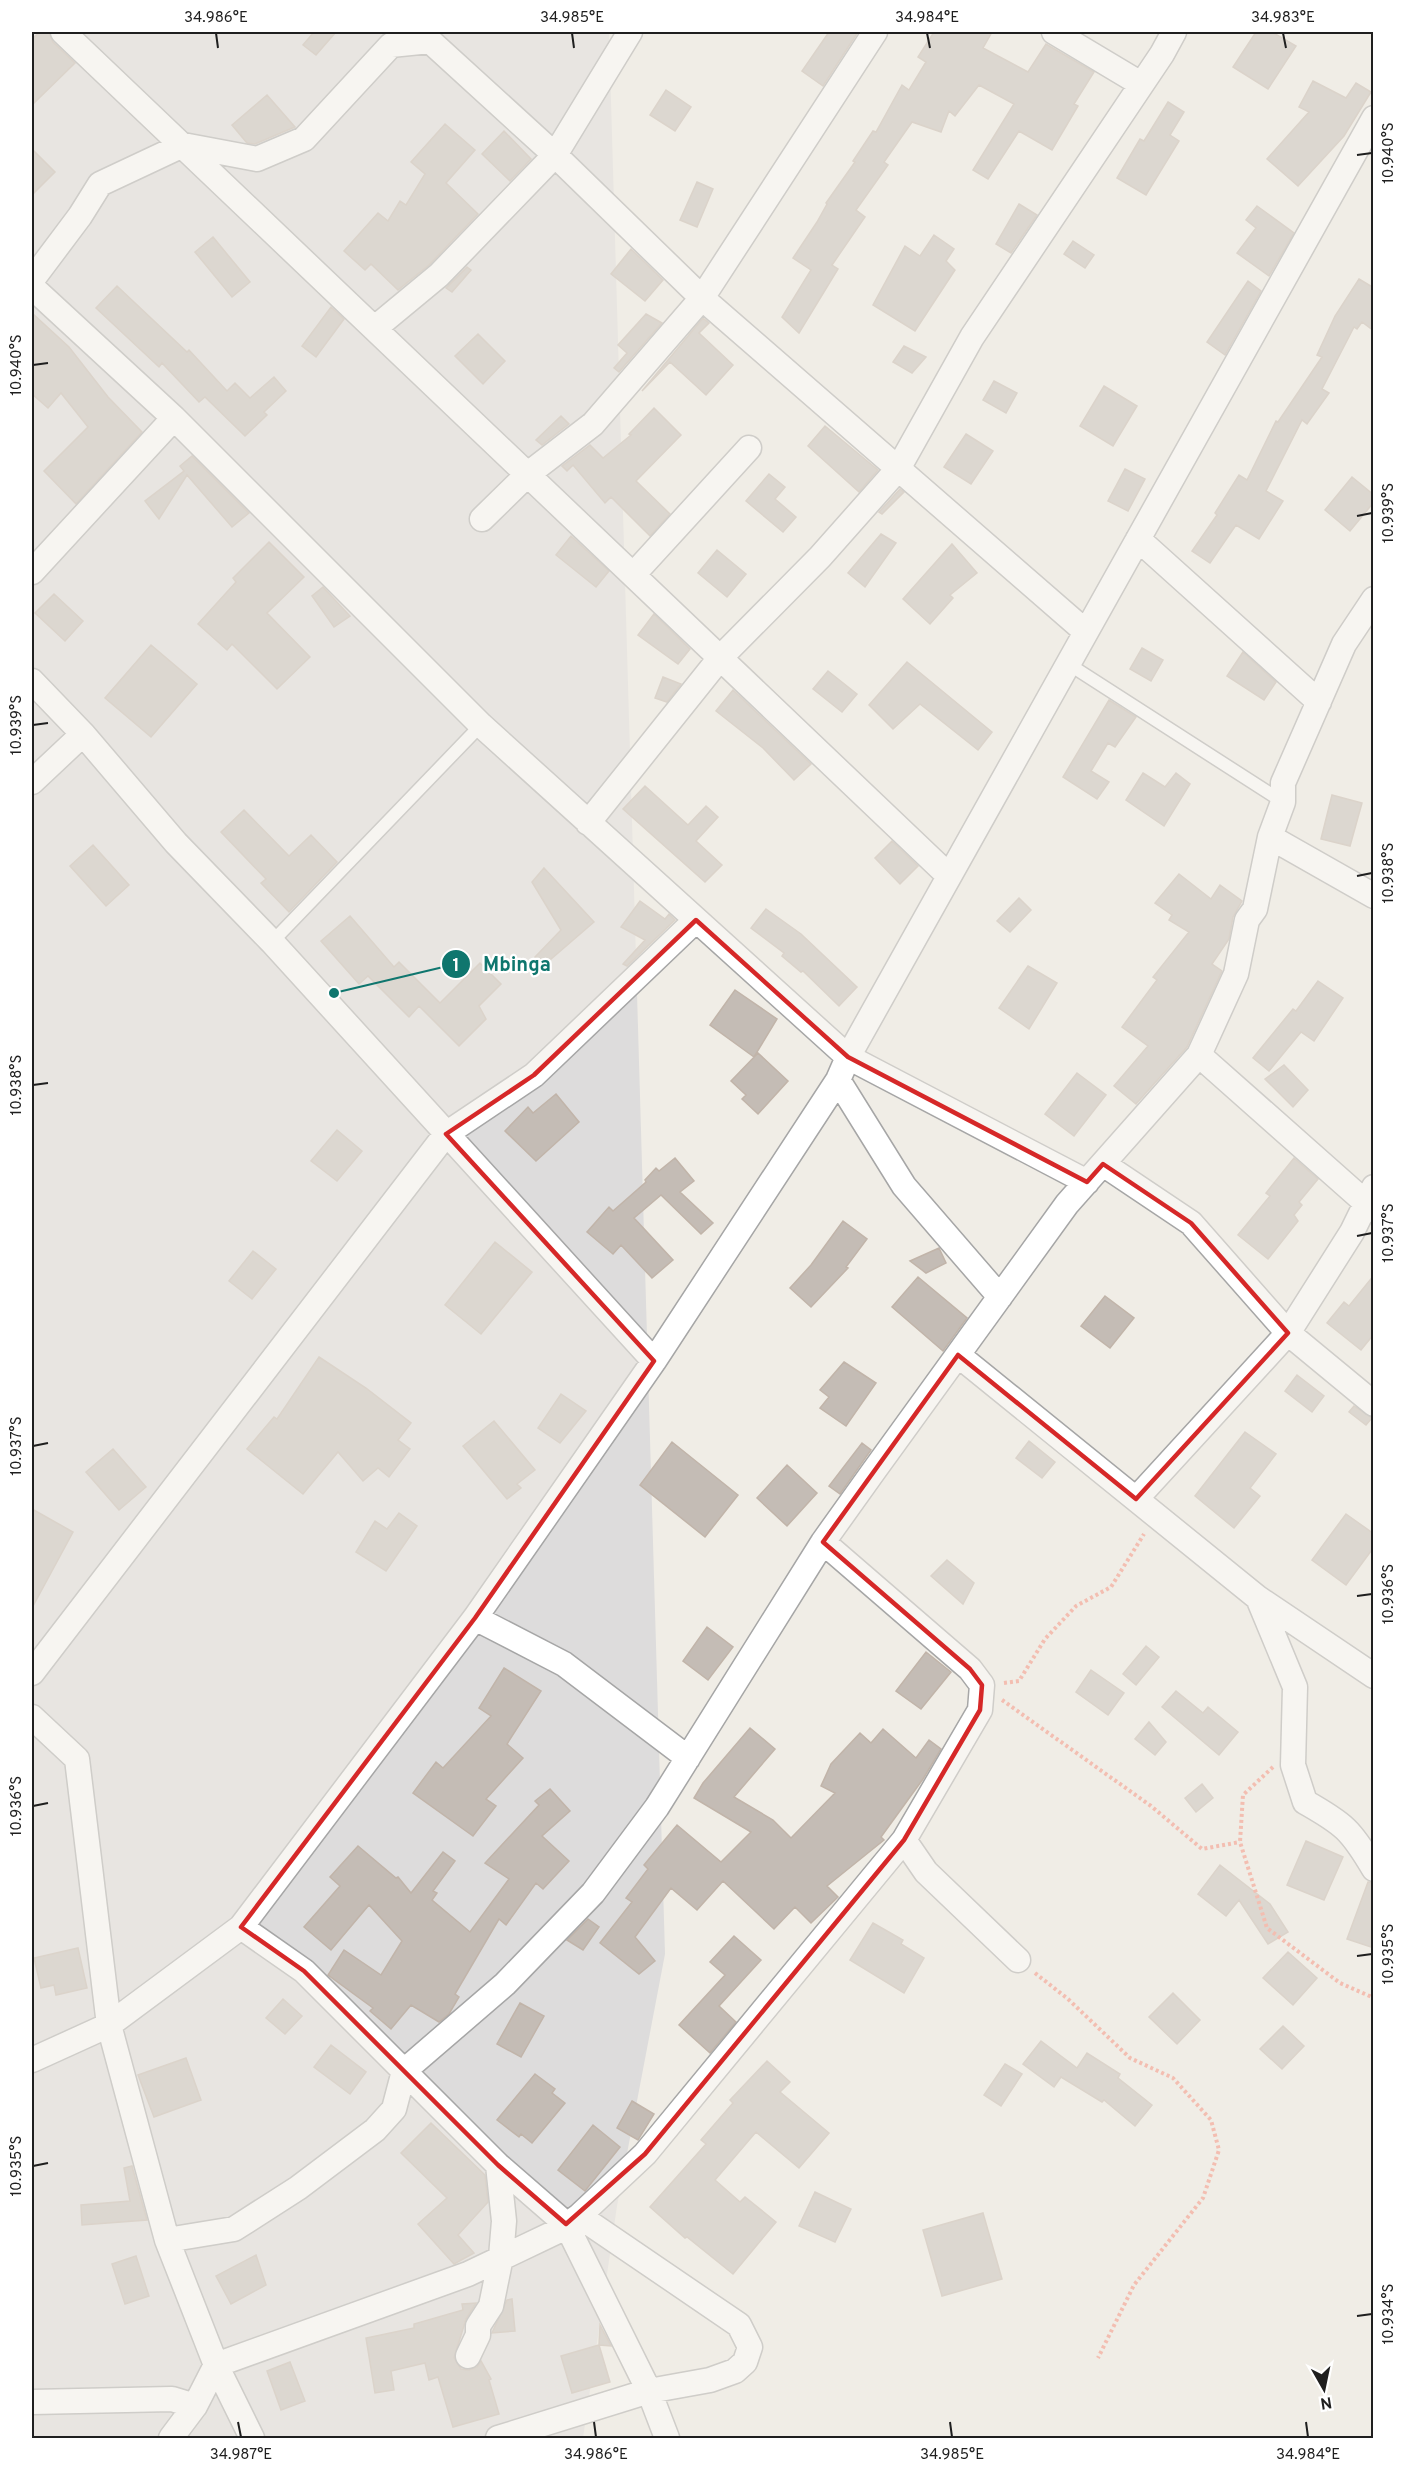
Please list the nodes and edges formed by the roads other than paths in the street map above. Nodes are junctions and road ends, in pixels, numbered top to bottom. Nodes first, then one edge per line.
1 (63, 32) edge
2 (630, 32) edge
3 (875, 32) edge
4 (1054, 32) edge
5 (1174, 32) edge
6 (425, 36) edge
7 (1141, 84) junction
8 (1374, 118) edge
9 (183, 145) junction
10 (555, 155) junction
11 (32, 280) edge
12 (32, 287) edge
13 (702, 298) junction
14 (375, 328) junction
15 (174, 418) junction
16 (749, 448) dead end
17 (898, 469) junction
18 (528, 474) junction
19 (482, 519) dead end
20 (1138, 539) junction
21 (32, 572) edge
22 (633, 575) junction
23 (1374, 599) edge
24 (1086, 632) junction
25 (720, 658) junction
26 (1070, 665) junction
27 (32, 681) edge
28 (1319, 702) junction
29 (481, 725) junction
30 (83, 734) junction
31 (32, 782) edge
32 (1283, 802) junction
33 (588, 823) junction
34 (1270, 837) junction
35 (949, 876) junction
36 (1374, 896) edge
37 (696, 920) junction
38 (272, 942) junction
39 (1199, 1055) junction
40 (848, 1057) junction
41 (838, 1080) junction
42 (446, 1134) junction
43 (1103, 1164) junction
44 (1087, 1182) junction
45 (1371, 1201) edge
46 (1000, 1297) junction
47 (1288, 1333) junction
48 (958, 1355) junction
49 (654, 1361) junction
50 (1374, 1404) edge
51 (1136, 1499) junction
52 (823, 1542) junction
53 (1257, 1598) junction
54 (474, 1618) junction
55 (32, 1673) edge
56 (1374, 1676) edge
57 (32, 1718) edge
58 (687, 1758) junction
59 (904, 1840) junction
60 (1374, 1869) edge
61 (241, 1926) junction
62 (1018, 1960) road end
63 (109, 2025) junction
64 (32, 2060) edge
65 (404, 2071) junction
66 (498, 2165) junction
67 (572, 2220) junction
68 (167, 2240) junction
69 (501, 2257) junction
70 (468, 2356) dead end
71 (216, 2365) junction
72 (649, 2391) junction
73 (32, 2402) edge
74 (195, 2406) junction
75 (171, 2439) edge
76 (252, 2439) edge
77 (498, 2439) edge
78 (667, 2439) edge

1 - 9 street
2 - 10 street
3 - 13 street
4 - 7 street
5 - 7 street
6 - 9 street
6 - 10 street
7 - 17 street
8 - 20 street
9 - 11 street
9 - 14 street
10 - 13 street
10 - 14 street
12 - 15 street
13 - 17 street
13 - 18 street
14 - 18 street
15 - 21 street
15 - 29 street
16 - 22 street
17 - 24 street
17 - 25 street
18 - 19 street
18 - 22 street
20 - 24 street
20 - 28 street
22 - 25 street
23 - 28 street
24 - 26 street
25 - 33 street
25 - 35 street
26 - 32 lane
26 - 35 street
27 - 30 street
28 - 32 street
29 - 33 street
29 - 38 lane
30 - 31 street
30 - 38 street
32 - 34 street
33 - 37 street
34 - 36 street
34 - 39 street
35 - 40 street
37 - 40 street
37 - 42 street
38 - 42 street
39 - 43 street
39 - 45 street
40 - 41 street
40 - 44 street
41 - 46 street
41 - 49 street
42 - 49 street
42 - 55 street
43 - 44 street
43 - 47 street
44 - 46 street
45 - 47 street
46 - 48 street
47 - 50 street
47 - 51 street
48 - 51 street
48 - 52 street
49 - 54 street
51 - 53 street
52 - 58 street
52 - 59 street
53 - 56 street
53 - 60 street
54 - 58 street
54 - 61 street
57 - 63 street
58 - 65 street
59 - 62 street
59 - 67 street
61 - 63 street
61 - 65 street
63 - 64 street
63 - 68 street
65 - 66 street
65 - 68 street
66 - 67 street
66 - 69 street
67 - 69 street
67 - 72 street
67 - 72 street
68 - 71 street
69 - 70 street
69 - 71 street
71 - 74 street
71 - 76 street
72 - 77 street
72 - 78 street
73 - 74 street
74 - 75 street

